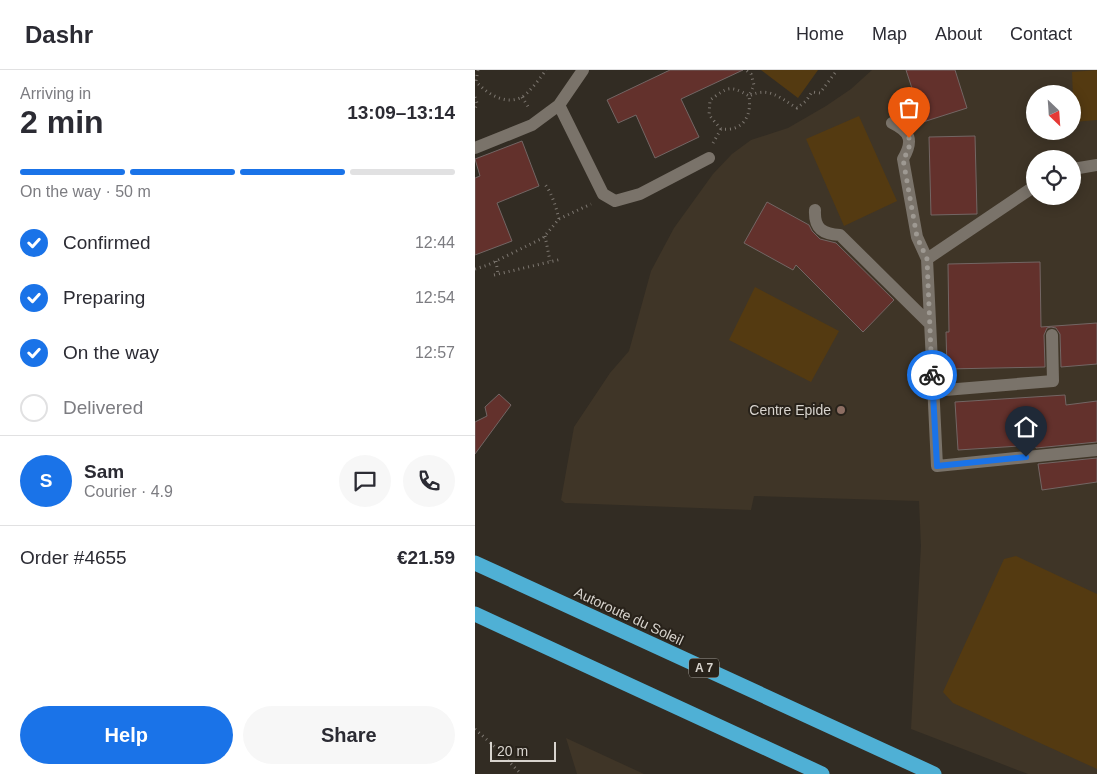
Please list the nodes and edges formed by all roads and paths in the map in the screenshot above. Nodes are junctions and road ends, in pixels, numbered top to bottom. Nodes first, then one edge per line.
1 (478, 70) edge
2 (546, 70) edge
3 (583, 70) edge
4 (746, 70) edge
5 (835, 73) dead end
6 (749, 96) junction
7 (475, 97) edge
8 (559, 105) junction
9 (475, 110) edge
10 (892, 123) dead end
11 (721, 129) junction
12 (475, 148) edge
13 (709, 158) joint
14 (1097, 165) edge
15 (1081, 168) edge
16 (544, 182) dead end
17 (1026, 192) edge
18 (603, 194) junction
19 (815, 210) dead end
20 (559, 219) junction
21 (545, 236) junction
22 (562, 259) dead end
23 (927, 259) junction
24 (496, 260) junction
25 (550, 261) junction
26 (475, 269) edge
27 (930, 324) junction
28 (1052, 335) dead end
29 (933, 391) junction
30 (1097, 450) edge
31 (475, 563) edge
32 (475, 614) edge
33 (475, 729) edge
34 (521, 774) edge
35 (821, 774) edge
36 (934, 774) edge

1 - 2 path
3 - 8 lane
4 - 6 path
5 - 6 path
6 - 11 path
6 - 11 path
7 - 9 path
8 - 12 lane
8 - 18 lane
10 - 23 lane
11 - 13 path
13 - 18 lane
14 - 15 lane
16 - 20 path
17 - 23 lane
18 - 20 path
19 - 27 lane
20 - 21 path
21 - 24 path
21 - 25 path
22 - 25 path
23 - 27 lane
24 - 25 path
24 - 26 path
27 - 29 lane
28 - 29 lane
29 - 30 lane
31 - 36 highway, Autoroute du Soleil / A 7
32 - 35 highway
33 - 34 path

